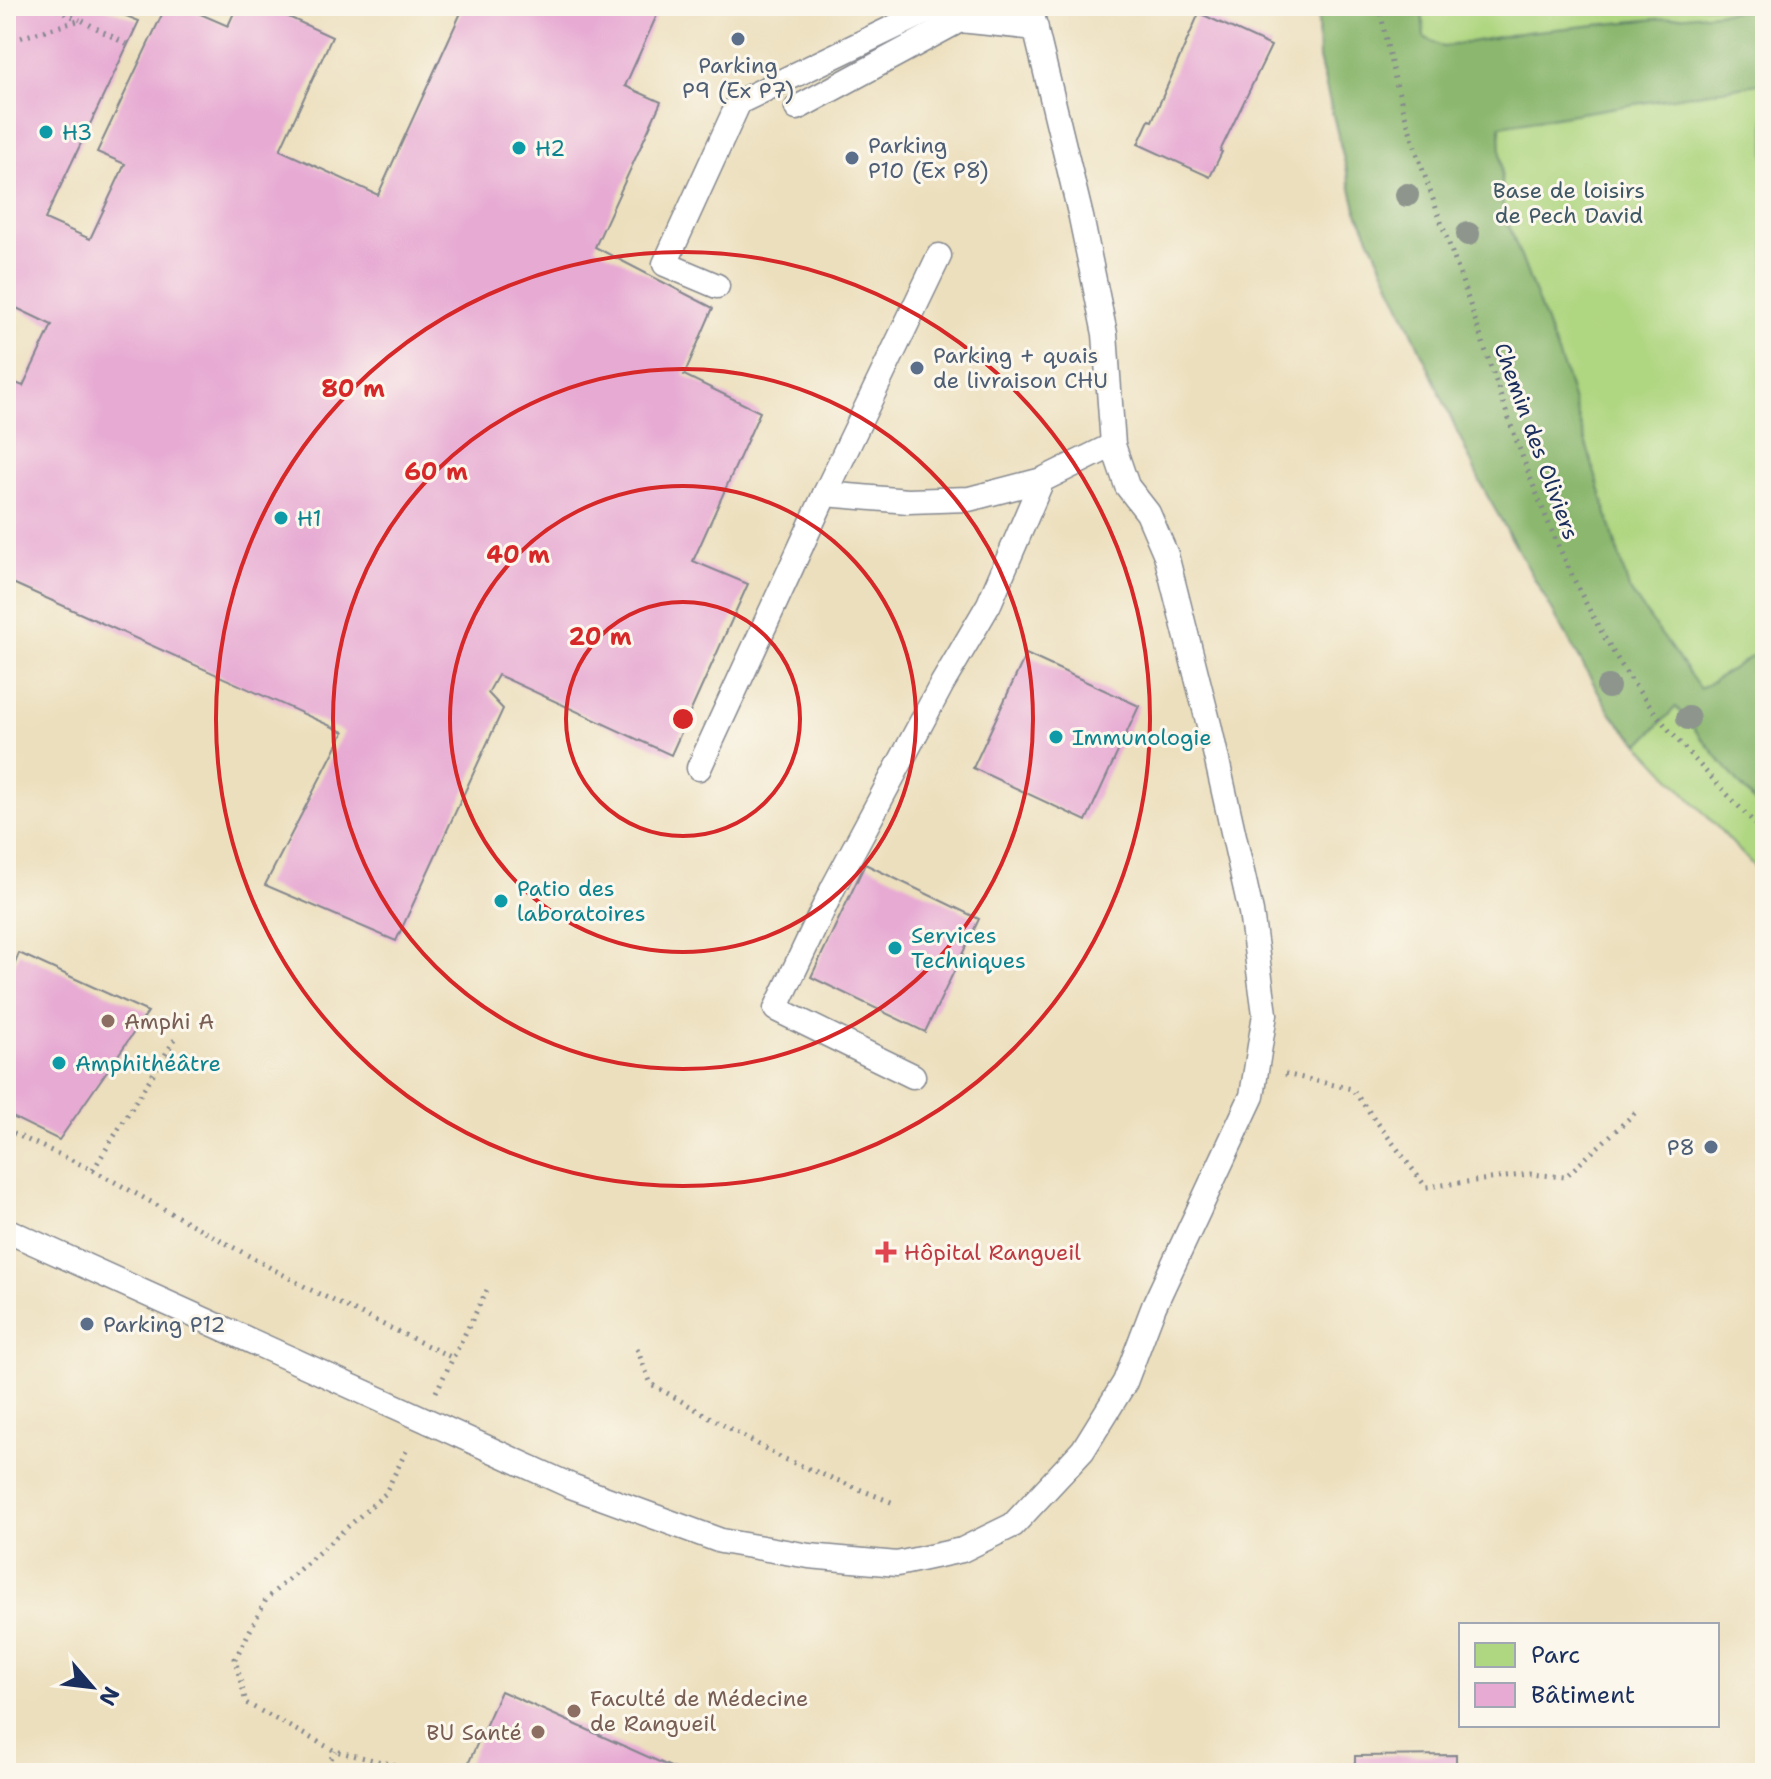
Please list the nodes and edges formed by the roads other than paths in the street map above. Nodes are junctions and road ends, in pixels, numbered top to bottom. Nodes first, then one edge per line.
1 (938, 6) edge
2 (1033, 17) edge
3 (797, 108) dead end
4 (939, 256) dead end
5 (717, 286) dead end
6 (1113, 445) junction
7 (1042, 480) junction
8 (825, 494) junction
9 (699, 768) dead end
10 (913, 1076) dead end
11 (6, 1230) edge

1 - 5 lane
2 - 3 lane
2 - 6 lane
4 - 8 lane
6 - 7 lane
6 - 11 lane
7 - 8 lane
7 - 10 lane
8 - 9 lane

